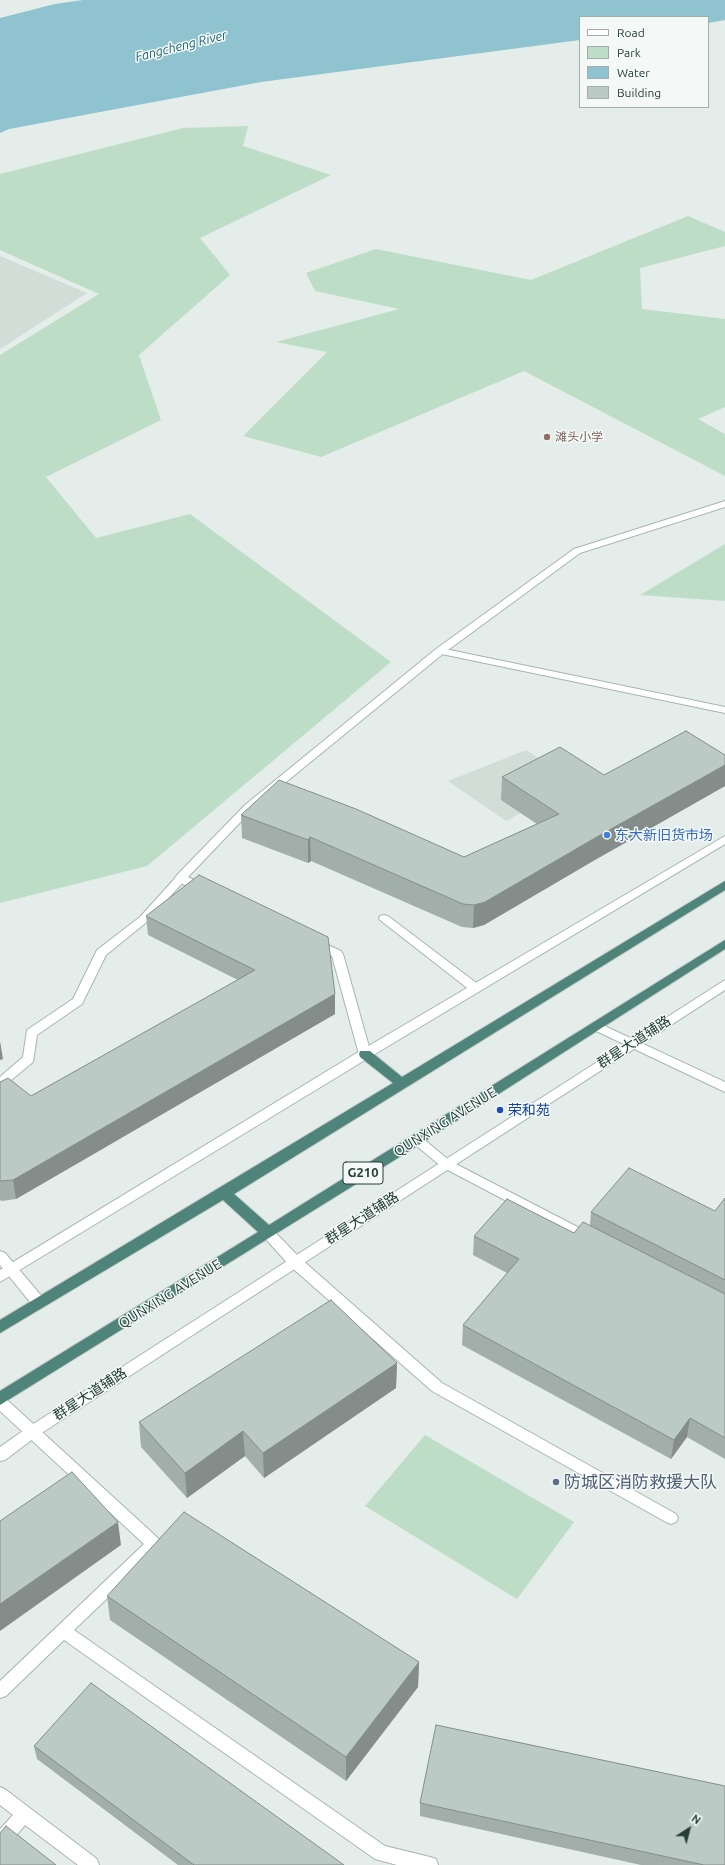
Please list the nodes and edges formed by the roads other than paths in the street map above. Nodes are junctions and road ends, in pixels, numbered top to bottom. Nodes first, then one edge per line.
1 (725, 504) edge
2 (440, 651) junction
3 (725, 710) edge
4 (725, 839) edge
5 (181, 878) junction
6 (725, 885) edge
7 (216, 895) edge
8 (384, 918) dead end
9 (302, 937) edge
10 (725, 944) edge
11 (725, 984) edge
12 (475, 988) junction
13 (596, 1026) junction
14 (633, 1043) junction
15 (365, 1054) junction
16 (0, 1083) edge
17 (402, 1084) junction
18 (725, 1087) edge
19 (417, 1140) junction
20 (446, 1164) junction
21 (224, 1193) junction
22 (268, 1233) junction
23 (599, 1244) edge
24 (0, 1256) edge
25 (295, 1262) junction
26 (12, 1270) junction
27 (0, 1278) edge
28 (39, 1303) junction
29 (0, 1327) edge
30 (0, 1400) edge
31 (32, 1432) junction
32 (0, 1455) edge
33 (671, 1518) dead end
34 (63, 1631) junction
35 (0, 1691) edge
36 (0, 1796) edge
37 (24, 1814) junction
38 (0, 1842) edge
39 (91, 1865) edge
40 (430, 1865) edge

1 - 2 street
2 - 3 lane
2 - 5 street
4 - 12 street
5 - 7 street
5 - 16 lane
6 - 17 highway
8 - 12 lane
9 - 15 street
10 - 13 highway, QUNXING AVENUE / G210
11 - 14 street, 群星大道辅路
12 - 15 street
13 - 14 street
13 - 19 highway, QUNXING AVENUE / G210
14 - 18 street
14 - 20 street, 群星大道辅路
15 - 17 highway
15 - 26 street
17 - 21 highway
19 - 20 lane
19 - 22 highway, QUNXING AVENUE / G210
20 - 23 lane
20 - 25 street, 群星大道辅路
21 - 22 highway
21 - 28 highway
22 - 25 lane
22 - 30 highway, QUNXING AVENUE / G210
24 - 26 lane
25 - 31 street, 群星大道辅路
25 - 33 lane
26 - 27 street
26 - 28 lane
28 - 29 highway
30 - 31 lane
31 - 32 street, 群星大道辅路
31 - 34 lane
34 - 35 lane
34 - 40 lane
36 - 37 lane
37 - 38 lane
37 - 39 lane

